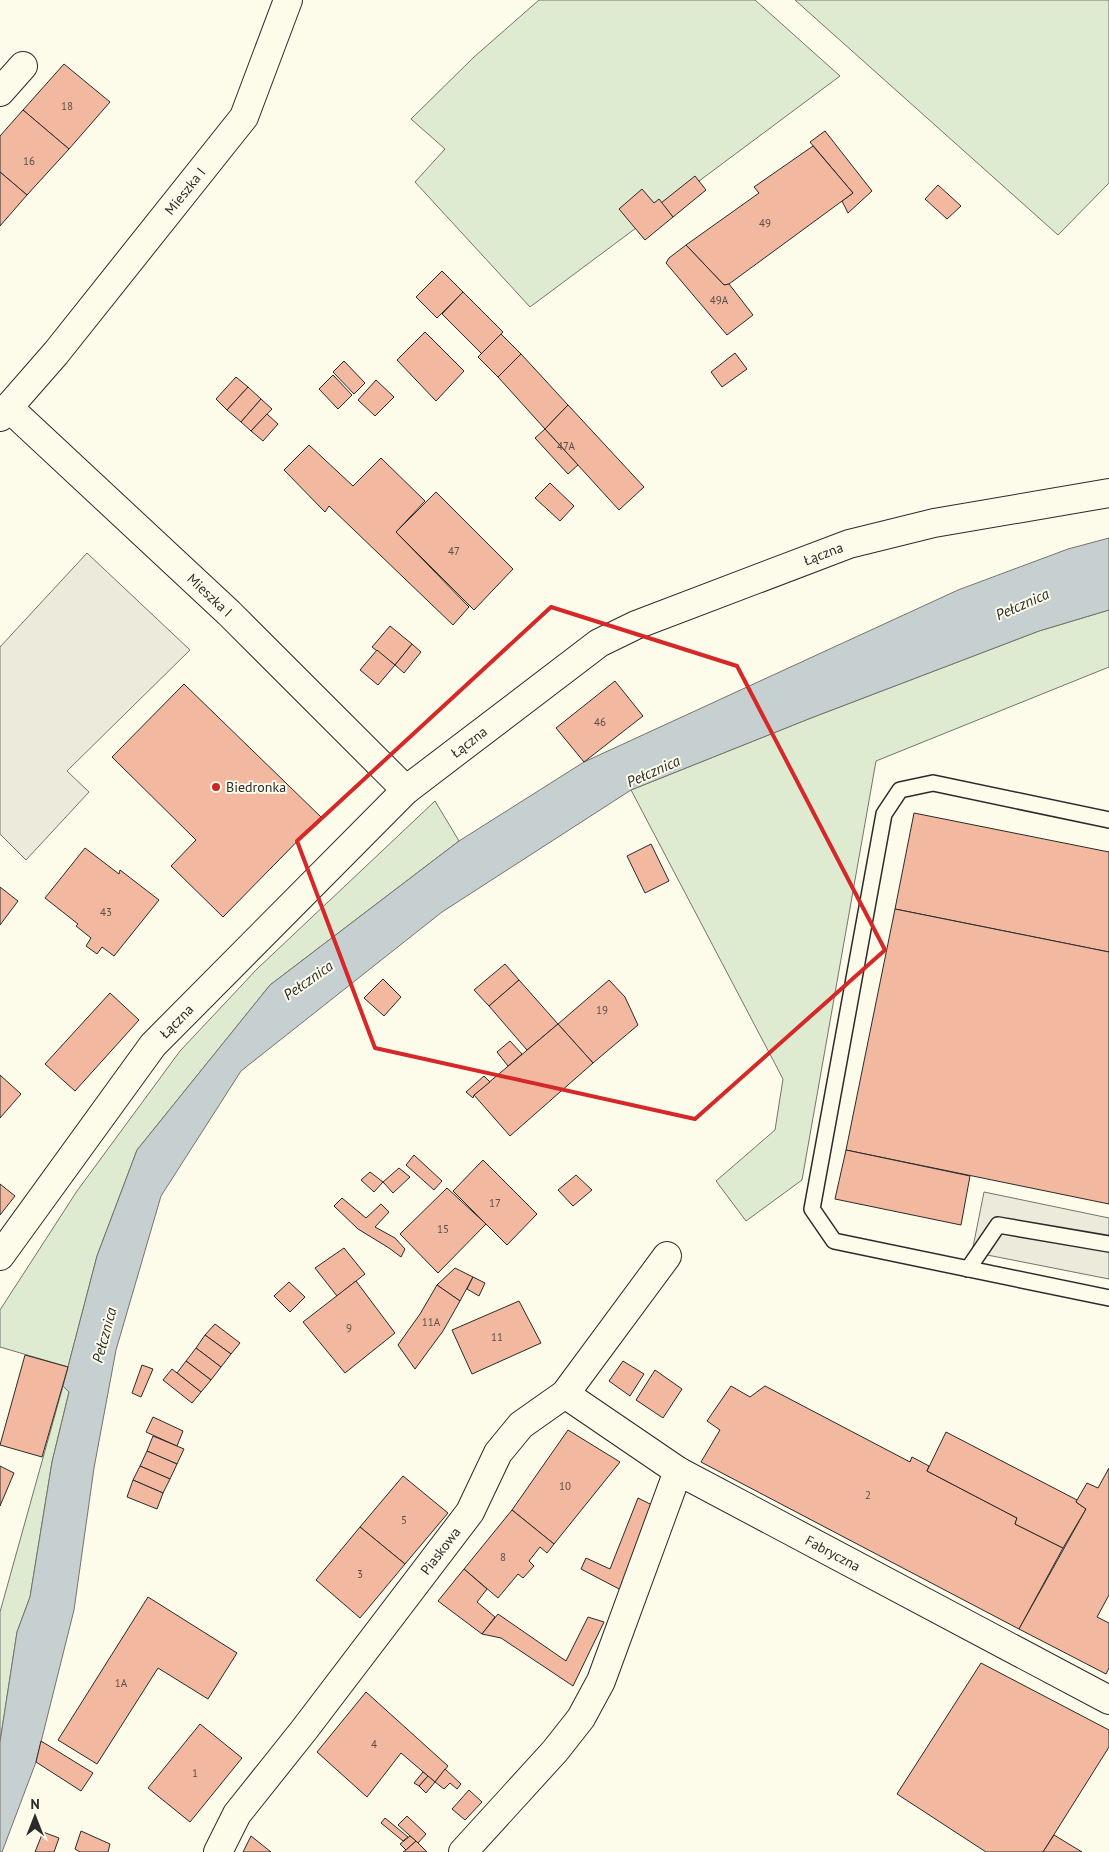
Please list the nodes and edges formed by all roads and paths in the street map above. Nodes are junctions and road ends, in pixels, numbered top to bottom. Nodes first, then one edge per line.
1 (288, 0) edge
2 (23, 66) dead end
3 (0, 92) edge
4 (4, 412) edge
5 (1109, 493) edge
6 (406, 790) junction
7 (1109, 820) edge
8 (1109, 1244) edge
9 (0, 1256) edge
10 (667, 1256) dead end
11 (968, 1269) junction
12 (1109, 1298) edge
13 (565, 1394) junction
14 (678, 1471) junction
15 (1109, 1700) edge
16 (218, 1852) edge
17 (463, 1852) edge

1 - 4 street, Mieszka I
2 - 3 street
4 - 6 street, Mieszka I
5 - 6 street, Łączna
6 - 9 street, Łączna
7 - 11 lane
8 - 11 lane
10 - 13 street, Piaskowa
11 - 12 lane
13 - 14 street, Fabryczna
13 - 16 street, Piaskowa
14 - 15 street, Fabryczna
14 - 17 street

